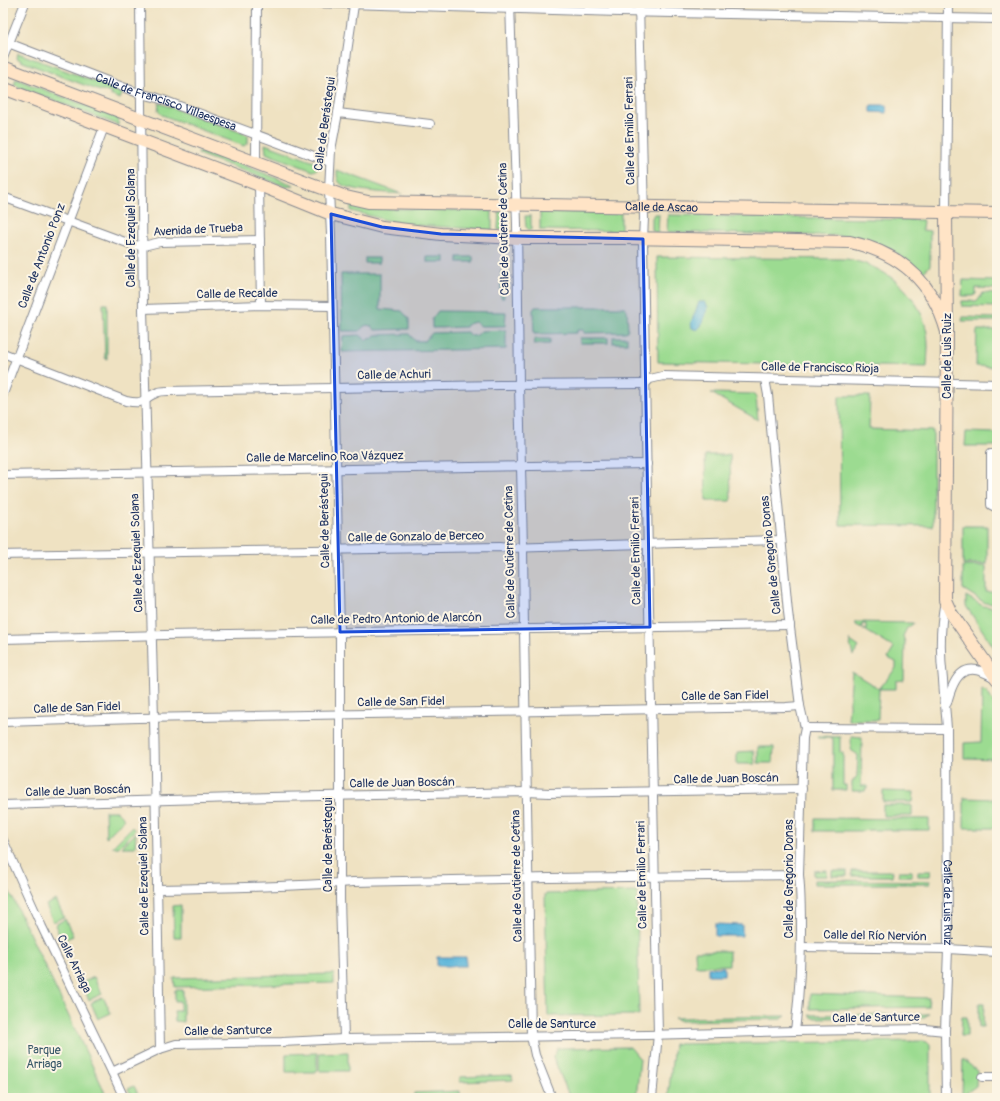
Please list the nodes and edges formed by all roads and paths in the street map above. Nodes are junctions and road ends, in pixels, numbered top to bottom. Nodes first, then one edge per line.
1 (25, 3) edge
2 (140, 3) edge
3 (257, 3) edge
4 (315, 3) edge
5 (639, 3) edge
6 (948, 3) edge
7 (354, 5) junction
8 (510, 6) edge
9 (639, 12) junction
10 (947, 18) junction
11 (997, 19) edge
12 (6, 42) edge
13 (3, 58) edge
14 (3, 67) edge
15 (3, 88) edge
16 (141, 94) junction
17 (338, 113) junction
18 (141, 119) junction
19 (430, 124) dead end
20 (104, 127) junction
21 (256, 134) junction
22 (141, 140) junction
23 (204, 143) junction
24 (330, 162) junction
25 (256, 163) junction
26 (259, 185) junction
27 (329, 190) junction
28 (283, 194) junction
29 (3, 197) edge
30 (517, 205) junction
31 (643, 206) junction
32 (946, 213) junction
33 (997, 213) edge
34 (331, 214) junction
35 (68, 222) junction
36 (517, 238) junction
37 (643, 239) junction
38 (260, 240) junction
39 (143, 246) junction
40 (261, 305) junction
41 (332, 306) junction
42 (143, 309) junction
43 (947, 332) junction
44 (3, 353) edge
45 (16, 359) junction
46 (765, 379) junction
47 (946, 382) junction
48 (645, 384) junction
49 (997, 384) edge
50 (519, 386) junction
51 (335, 388) junction
52 (3, 394) edge
53 (146, 400) junction
54 (991, 454) dead end
55 (647, 464) junction
56 (521, 465) junction
57 (336, 470) junction
58 (147, 472) junction
59 (3, 475) edge
60 (997, 508) edge
61 (781, 540) junction
62 (648, 545) junction
63 (523, 548) junction
64 (337, 550) junction
65 (150, 552) junction
66 (3, 555) edge
67 (945, 600) junction
68 (790, 625) junction
69 (650, 627) junction
70 (524, 630) junction
71 (340, 632) junction
72 (151, 635) junction
73 (3, 639) edge
74 (997, 679) edge
75 (800, 706) junction
76 (946, 708) junction
77 (651, 709) junction
78 (525, 711) junction
79 (339, 715) junction
80 (154, 718) junction
81 (3, 722) edge
82 (805, 728) junction
83 (946, 729) junction
84 (802, 789) junction
85 (653, 791) junction
86 (527, 792) junction
87 (340, 796) junction
88 (155, 800) junction
89 (3, 805) edge
90 (3, 840) edge
91 (799, 875) junction
92 (654, 876) junction
93 (529, 878) junction
94 (340, 884) junction
95 (157, 889) junction
96 (801, 947) junction
97 (948, 949) junction
98 (997, 952) edge
99 (795, 1031) junction
100 (945, 1031) junction
101 (658, 1034) junction
102 (531, 1036) junction
103 (344, 1039) junction
104 (160, 1049) junction
105 (112, 1072) junction
106 (982, 1077) dead end
107 (997, 1077) edge
108 (124, 1098) edge
109 (552, 1098) edge
110 (652, 1098) edge
111 (946, 1098) edge

1 - 12 street
2 - 16 street, Calle de Ezequiel Solana
3 - 21 street
4 - 7 street
5 - 9 street, Calle de Emilio Ferrari
6 - 10 street, Calle de Luis Ruiz
7 - 8 street
7 - 17 street, Calle de Berástegui
8 - 9 street
8 - 30 street, Calle de Gutierre de Cetina
9 - 10 street
9 - 31 street, Calle de Emilio Ferrari
10 - 11 street
10 - 32 street, Calle de Luis Ruiz
12 - 13 street
12 - 16 street, Calle de Francisco Villaespesa
14 - 18 street, Calle de Francisco Villaespesa
15 - 20 street
16 - 18 street, Calle de Ezequiel Solana
16 - 21 street, Calle de Francisco Villaespesa
17 - 19 street
17 - 24 street, Calle de Berástegui
18 - 22 street, Calle de Ezequiel Solana
18 - 23 street, Calle de Francisco Villaespesa
20 - 22 street
20 - 35 street, Calle de Antonio Ponz
21 - 24 street, Calle de Francisco Villaespesa
21 - 25 street
22 - 23 street, Calle de Francisco Villaespesa
22 - 26 street
22 - 39 street, Calle de Ezequiel Solana
23 - 25 street, Calle de Francisco Villaespesa
24 - 27 street, Calle de Berástegui
25 - 27 street, Calle de Francisco Villaespesa
26 - 28 street
26 - 38 street
27 - 28 street
27 - 30 street, Calle de Ascao
27 - 34 street, Calle de Berástegui
28 - 34 street
29 - 35 street, Avenida de Trueba
30 - 31 street, Calle de Ascao
30 - 36 street, Calle de Gutierre de Cetina
31 - 32 street, Calle de Ascao
31 - 37 street, Calle de Emilio Ferrari
32 - 33 street, Calle de Ascao
32 - 43 street, Calle de Luis Ruiz
34 - 36 street
34 - 41 street, Calle de Berástegui
35 - 39 street, Avenida de Trueba
35 - 45 street, Calle de Antonio Ponz
36 - 37 street
36 - 50 street, Calle de Gutierre de Cetina
37 - 43 street
37 - 48 street, Calle de Emilio Ferrari
38 - 39 street, Avenida de Trueba
38 - 40 street
39 - 42 street, Calle de Ezequiel Solana
40 - 41 street, Calle de Recalde
40 - 42 street, Calle de Recalde
41 - 51 street, Calle de Berástegui
42 - 53 street, Calle de Ezequiel Solana
43 - 47 street, Calle de Luis Ruiz
44 - 45 street
45 - 52 street, Calle de Antonio Ponz
45 - 53 street
46 - 47 street, Calle de Francisco Rioja
46 - 48 street, Calle de Francisco Rioja
46 - 61 street, Calle de Gregorio Donas
47 - 49 street, Calle de Francisco Rioja
47 - 67 street, Calle de Luis Ruiz
48 - 50 street, Calle de Achuri
48 - 55 street, Calle de Emilio Ferrari
50 - 51 street, Calle de Achuri
50 - 56 street, Calle de Gutierre de Cetina
51 - 53 street, Calle de Achuri
51 - 57 street, Calle de Berástegui
53 - 58 street, Calle de Ezequiel Solana
54 - 60 street
55 - 56 street, Calle de Marcelino Roa Vázquez
55 - 62 street, Calle de Emilio Ferrari
56 - 57 street, Calle de Marcelino Roa Vázquez
56 - 63 street, Calle de Gutierre de Cetina
57 - 58 street, Calle de Marcelino Roa Vázquez
57 - 64 street, Calle de Berástegui
58 - 59 street, Calle de Marcelino Roa Vázquez
58 - 65 street, Calle de Ezequiel Solana
61 - 62 street, Calle de Gonzalo de Berceo
61 - 68 street, Calle de Gregorio Donas
62 - 63 street, Calle de Gonzalo de Berceo
62 - 69 street, Calle de Emilio Ferrari
63 - 64 street, Calle de Gonzalo de Berceo
63 - 70 street, Calle de Gutierre de Cetina
64 - 65 street, Calle de Gonzalo de Berceo
64 - 71 street, Calle de Berástegui
65 - 66 street, Calle de Gonzalo de Berceo
65 - 72 street, Calle de Ezequiel Solana
67 - 74 street
67 - 76 street, Calle de Luis Ruiz
68 - 69 street, Calle de Pedro Antonio de Alarcón
68 - 75 street, Calle de Gregorio Donas
69 - 70 street, Calle de Pedro Antonio de Alarcón
69 - 77 street, Calle de Emilio Ferrari
70 - 71 street, Calle de Pedro Antonio de Alarcón
70 - 78 street, Calle de Gutierre de Cetina
71 - 72 street, Calle de Pedro Antonio de Alarcón
71 - 79 street, Calle de Berástegui
72 - 73 street, Calle de Pedro Antonio de Alarcón
72 - 80 street, Calle de Ezequiel Solana
74 - 76 street, Calle de Luis Ruiz
75 - 77 street, Calle de San Fidel
75 - 82 street, Calle de Gregorio Donas
76 - 83 street, Calle de Luis Ruiz
77 - 78 street, Calle de San Fidel
77 - 85 street, Calle de Emilio Ferrari
78 - 79 street, Calle de San Fidel
78 - 86 street, Calle de Gutierre de Cetina
79 - 80 street, Calle de San Fidel
79 - 87 street, Calle de Berástegui
80 - 81 street, Calle de San Fidel
80 - 88 street, Calle de Ezequiel Solana
82 - 83 street
82 - 84 street, Calle de Gregorio Donas
83 - 97 street, Calle de Luis Ruiz
84 - 85 street, Calle de Juan Boscán
84 - 91 street, Calle de Gregorio Donas
85 - 86 street, Calle de Juan Boscán
85 - 92 street, Calle de Emilio Ferrari
86 - 87 street, Calle de Juan Boscán
86 - 93 street, Calle de Gutierre de Cetina
87 - 88 street, Calle de Juan Boscán
87 - 94 street, Calle de Berástegui
88 - 89 street, Calle de Juan Boscán
88 - 95 street, Calle de Ezequiel Solana
90 - 105 street, Calle Arriaga
91 - 92 street
91 - 96 street, Calle de Gregorio Donas
92 - 93 street
92 - 101 street, Calle de Emilio Ferrari
93 - 94 street
93 - 102 street, Calle de Gutierre de Cetina
94 - 95 street
94 - 103 street, Calle de Berástegui
95 - 104 street, Calle de Ezequiel Solana
96 - 97 street, Calle del Río Nervión
96 - 99 street, Calle de Gregorio Donas
97 - 98 street, Calle del Río Nervión
97 - 100 street, Calle de Luis Ruiz
99 - 100 street, Calle de Santurce
99 - 101 street, Calle de Santurce
100 - 111 street, Calle de Luis Ruiz
101 - 102 street, Calle de Santurce
101 - 110 street, Calle de Emilio Ferrari
102 - 103 street, Calle de Santurce
102 - 109 street, Calle de Gutierre de Cetina
103 - 104 street, Calle de Santurce
104 - 105 street
105 - 108 street, Calle Arriaga
106 - 107 street

